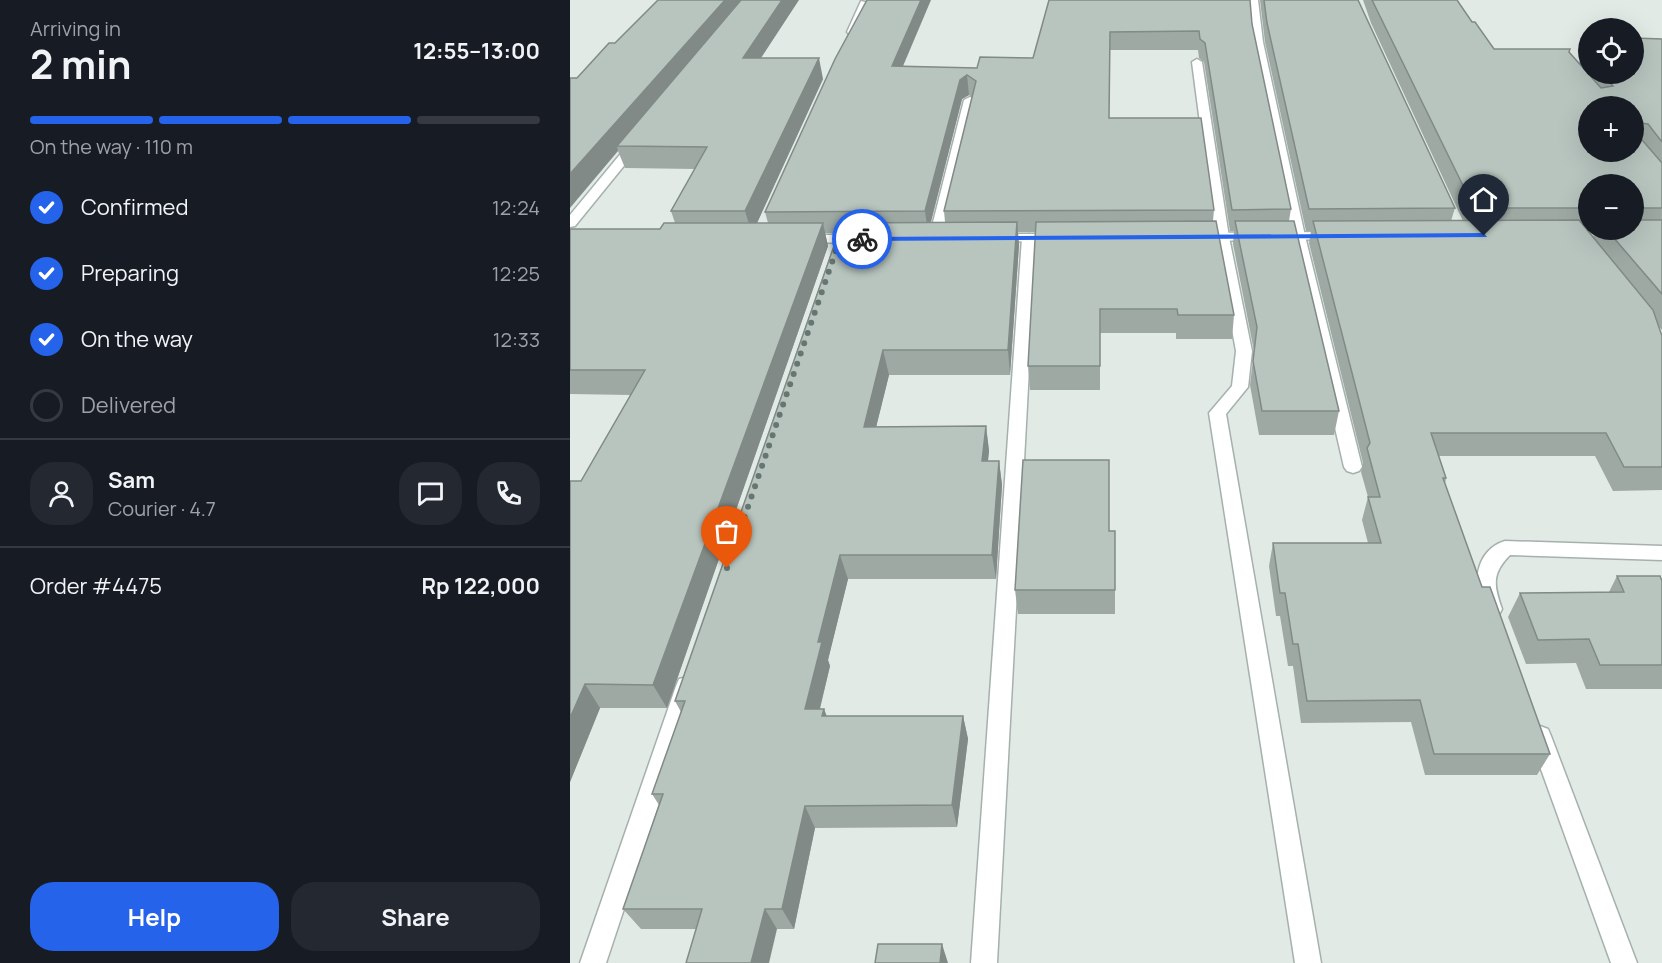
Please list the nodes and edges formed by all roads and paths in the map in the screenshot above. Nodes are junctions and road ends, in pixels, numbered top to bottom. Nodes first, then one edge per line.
1 (1253, 0) edge
2 (864, 3) edge
3 (845, 46) edge
4 (1197, 62) dead end
5 (970, 100) edge
6 (644, 134) edge
7 (570, 224) edge
8 (1298, 236) junction
9 (1345, 236) edge
10 (1176, 237) edge
11 (1222, 237) junction
12 (936, 238) edge
13 (982, 238) edge
14 (1029, 238) junction
15 (1074, 238) edge
16 (794, 239) edge
17 (840, 239) junction
18 (872, 239) edge
19 (832, 261) edge
20 (1353, 467) dead end
21 (1662, 553) edge
22 (1501, 632) edge
23 (694, 664) edge
24 (1534, 720) edge
25 (593, 963) edge
26 (984, 963) edge
27 (1308, 963) edge
28 (1624, 963) edge

1 - 8 street
2 - 3 street
4 - 11 street
5 - 12 street
6 - 7 street
8 - 9 street
8 - 11 street
8 - 20 street
10 - 11 street
11 - 27 street
13 - 14 street
14 - 15 street
14 - 26 street
16 - 17 street
17 - 18 street
17 - 19 street
21 - 22 street
23 - 25 street
24 - 28 street

